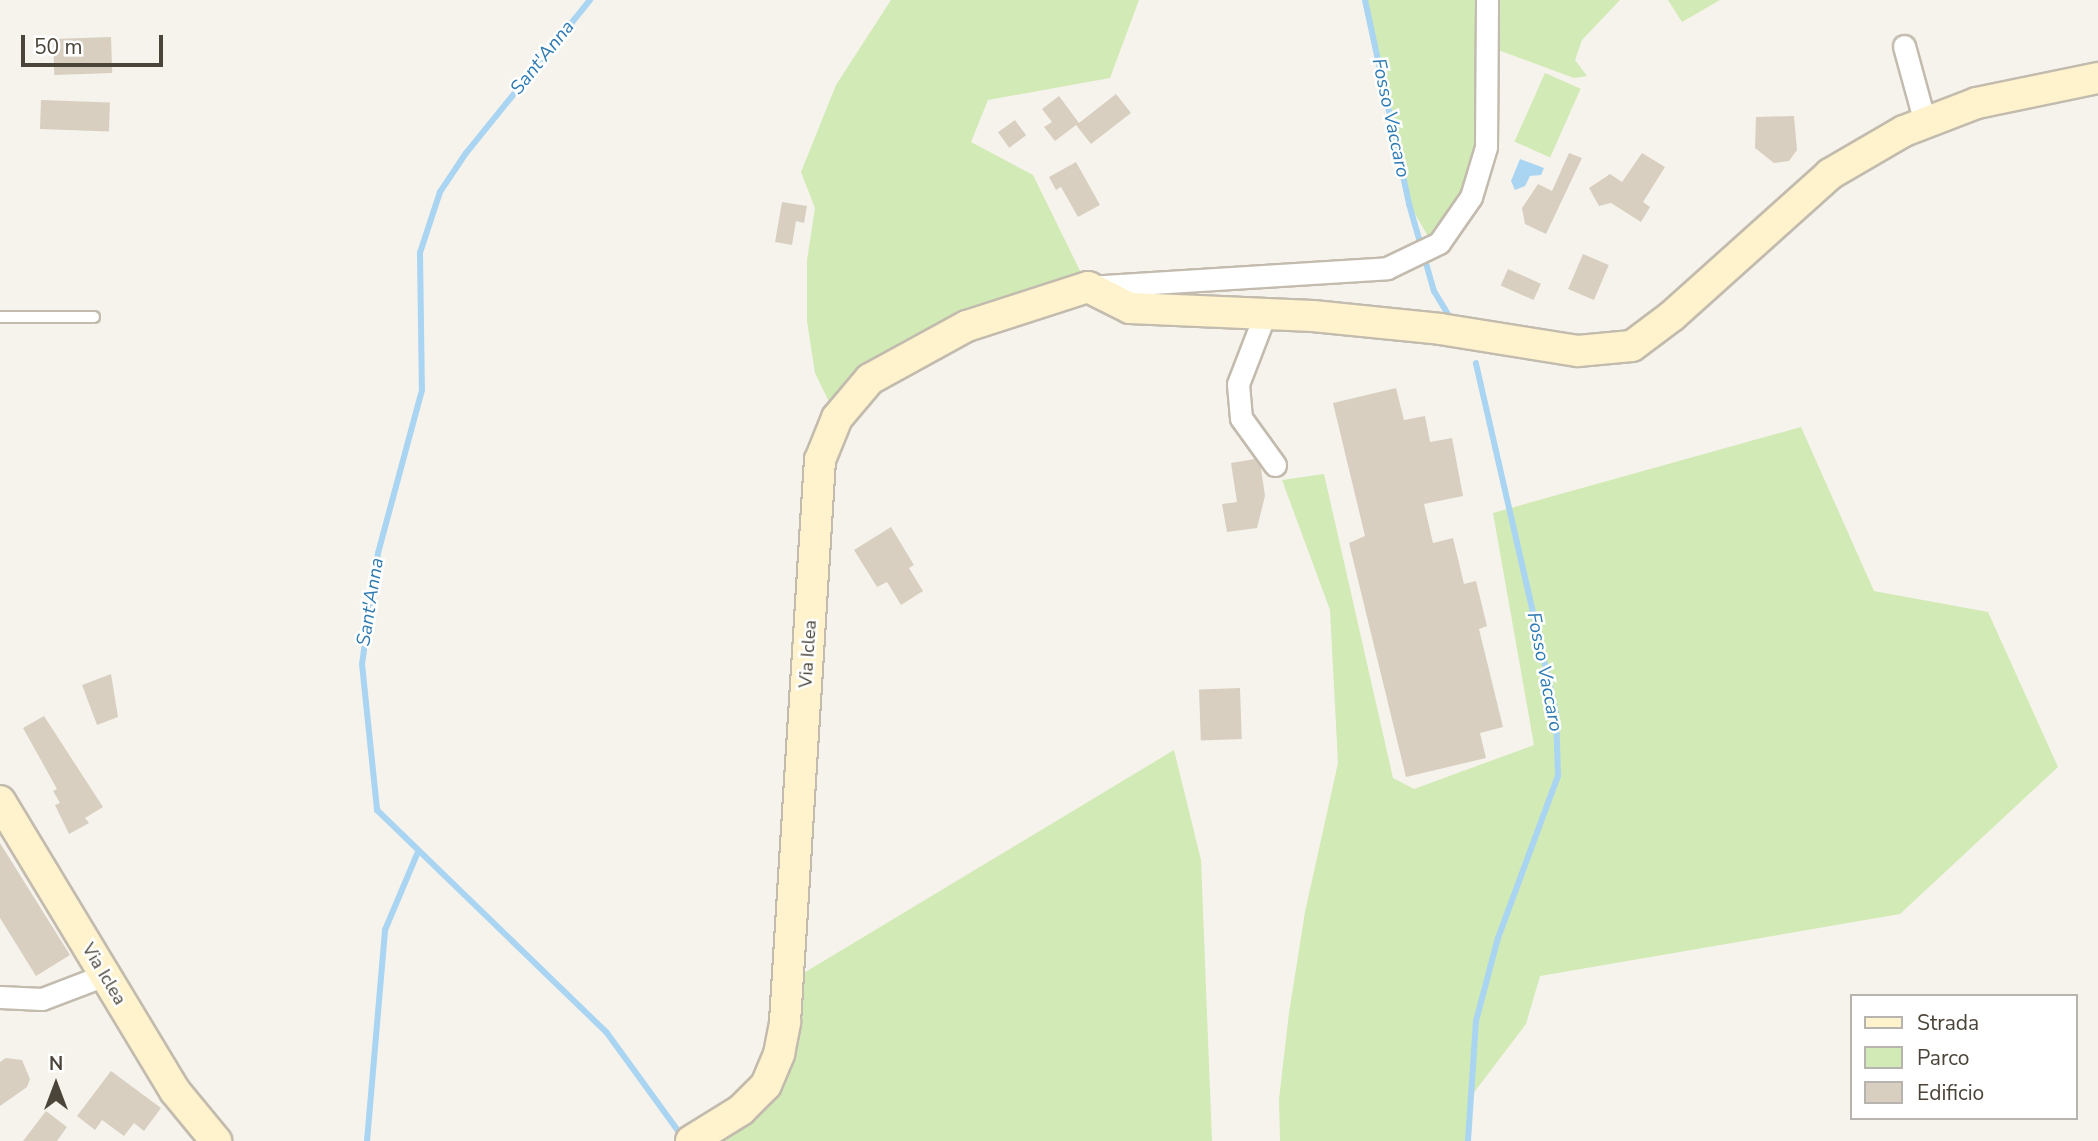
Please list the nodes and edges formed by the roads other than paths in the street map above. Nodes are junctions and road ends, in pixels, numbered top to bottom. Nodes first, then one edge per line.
1 (1488, 0) edge
2 (1904, 46) dead end
3 (2098, 78) edge
4 (1925, 123) junction
5 (1088, 287) junction
6 (1265, 314) junction
7 (0, 317) edge
8 (94, 317) dead end
9 (1275, 465) dead end
10 (0, 802) edge
11 (105, 975) junction
12 (0, 997) edge
13 (702, 1135) edge
14 (216, 1141) edge

1 - 5 street
2 - 4 street
3 - 4 street
4 - 6 street
5 - 6 street
5 - 13 street, Via Iclea
6 - 9 street
7 - 8 lane
10 - 11 street, Via Iclea
11 - 12 street
11 - 14 street, Via Iclea

